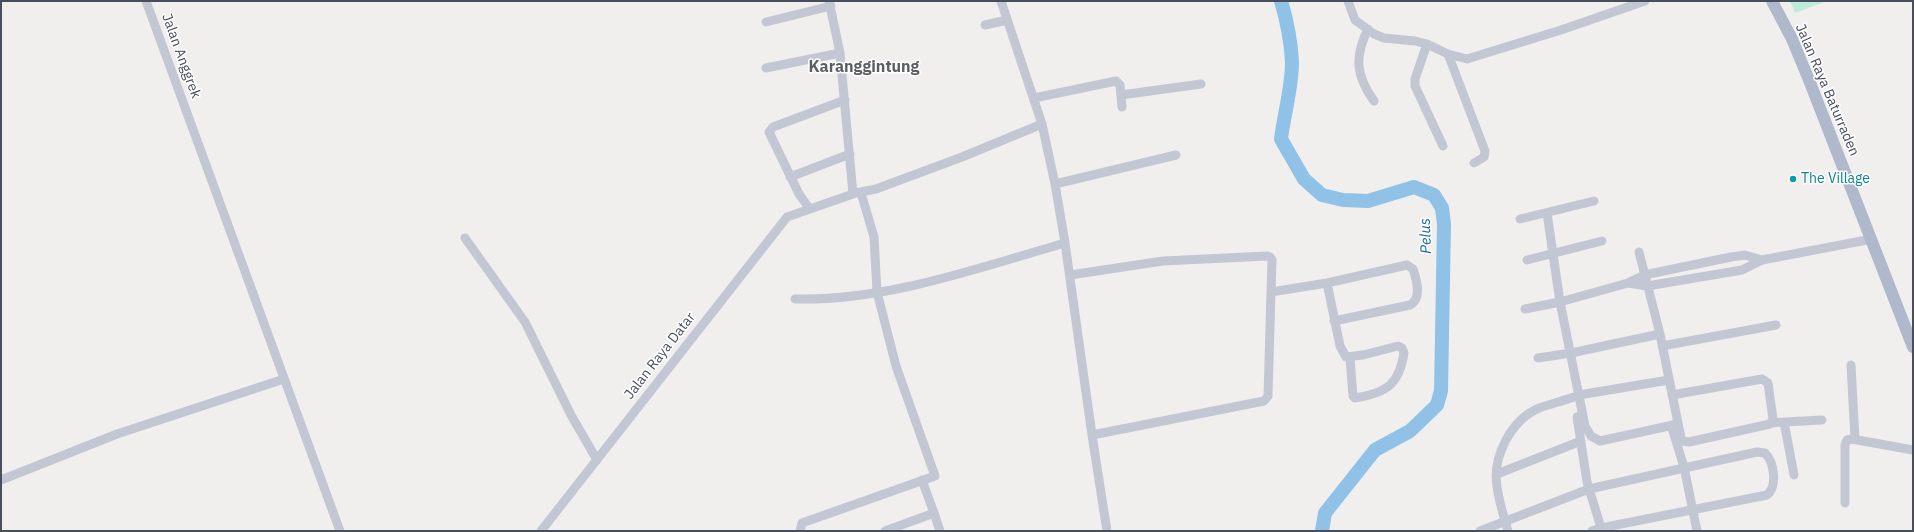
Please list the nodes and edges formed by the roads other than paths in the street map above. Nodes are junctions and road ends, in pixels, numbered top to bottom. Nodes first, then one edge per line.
1 (146, 1) edge
2 (1001, 1) edge
3 (1348, 1) edge
4 (1645, 1) edge
5 (1772, 1) edge
6 (830, 4) edge
7 (1008, 20) junction
8 (766, 22) dead end
9 (985, 25) dead end
10 (1368, 29) junction
11 (1427, 44) junction
12 (840, 53) junction
13 (1448, 54) junction
14 (766, 68) dead end
15 (1201, 84) dead end
16 (1121, 95) junction
17 (1034, 98) junction
18 (845, 100) junction
19 (1374, 101) dead end
20 (1122, 107) dead end
21 (1042, 124) junction
22 (1443, 146) dead end
23 (850, 154) junction
24 (1176, 155) dead end
25 (1474, 163) dead end
26 (790, 177) junction
27 (1055, 184) junction
28 (857, 193) junction
29 (1594, 202) dead end
30 (809, 208) junction
31 (1547, 213) junction
32 (1520, 219) dead end
33 (465, 238) dead end
34 (1872, 239) junction
35 (1602, 241) dead end
36 (1065, 243) junction
37 (1554, 252) junction
38 (1639, 252) dead end
39 (1734, 257) junction
40 (1527, 260) dead end
41 (1762, 260) junction
42 (1737, 270) junction
43 (1070, 275) junction
44 (1644, 275) junction
45 (1327, 283) junction
46 (1628, 283) junction
47 (1647, 286) junction
48 (877, 292) junction
49 (1271, 292) junction
50 (794, 299) dead end
51 (1560, 302) junction
52 (1525, 309) dead end
53 (1334, 321) junction
54 (1776, 325) dead end
55 (1660, 334) junction
56 (1662, 346) junction
57 (1913, 347) edge
58 (1569, 353) junction
59 (1350, 358) junction
60 (1538, 358) dead end
61 (1851, 365) dead end
62 (284, 379) junction
63 (1670, 380) junction
64 (1672, 395) junction
65 (1577, 396) junction
66 (1822, 420) dead end
67 (1784, 422) junction
68 (1772, 423) junction
69 (1675, 424) junction
70 (1092, 435) junction
71 (1855, 439) junction
72 (1581, 441) junction
73 (1913, 450) edge
74 (597, 460) junction
75 (1684, 468) junction
76 (1496, 474) junction
77 (1794, 475) dead end
78 (1, 480) edge
79 (922, 480) junction
80 (1590, 489) junction
81 (1845, 503) dead end
82 (1692, 509) junction
83 (934, 513) junction
84 (1506, 521) junction
85 (1598, 530) edge
86 (340, 531) edge
87 (542, 531) edge
88 (800, 531) edge
89 (885, 531) edge
90 (940, 531) edge
91 (1107, 531) edge
92 (1480, 531) edge
93 (1508, 531) edge
94 (1697, 531) edge

1 - 62 street, Jalan Anggrek
2 - 7 street
3 - 10 street
4 - 13 street
5 - 34 main road, Jalan Raya Baturraden
6 - 8 street
6 - 12 street
7 - 9 street
7 - 17 street
10 - 11 street
10 - 19 street
11 - 13 street
11 - 22 street
12 - 14 street
12 - 18 street
13 - 25 street
15 - 16 street
16 - 17 street
16 - 20 street
17 - 21 street
18 - 23 street
18 - 26 street
21 - 27 street
21 - 28 street, Jalan Raya Datar
23 - 26 street
23 - 28 street
24 - 27 street
26 - 30 street
27 - 36 street
28 - 30 street, Jalan Raya Datar
28 - 48 street
29 - 31 street
30 - 74 street, Jalan Raya Datar
31 - 32 street
31 - 37 street
33 - 74 street
34 - 41 street
34 - 57 main road, Jalan Raya Baturraden
35 - 37 street
36 - 43 street
36 - 48 street
37 - 40 street
37 - 51 street
38 - 44 street
39 - 41 street
39 - 42 street
39 - 44 street
41 - 42 street
42 - 47 street
43 - 49 street
43 - 70 street
44 - 46 street
44 - 47 street
45 - 49 street
45 - 53 street
45 - 53 street
46 - 47 street
46 - 51 street
47 - 55 street
48 - 50 street
48 - 79 street
49 - 70 street
51 - 52 street
51 - 58 street
53 - 59 street
54 - 56 street
55 - 56 street
55 - 58 street
56 - 63 street
58 - 60 street
58 - 65 street
59 - 59 street
61 - 71 street
62 - 78 street
62 - 86 street, Jalan Anggrek
63 - 64 street
63 - 65 street
64 - 68 street
64 - 69 street
65 - 69 street
65 - 72 street
65 - 76 street
66 - 67 street
67 - 68 street
67 - 77 street
68 - 69 street
69 - 75 street
70 - 91 street
71 - 73 street
71 - 81 street
72 - 76 street
72 - 80 street
74 - 87 street, Jalan Raya Datar
75 - 80 street
75 - 82 street
75 - 82 street
76 - 84 street
79 - 83 street
79 - 88 street
80 - 84 street
80 - 85 street
82 - 85 street
82 - 94 street
83 - 89 street
83 - 90 street
84 - 92 street
84 - 93 street

